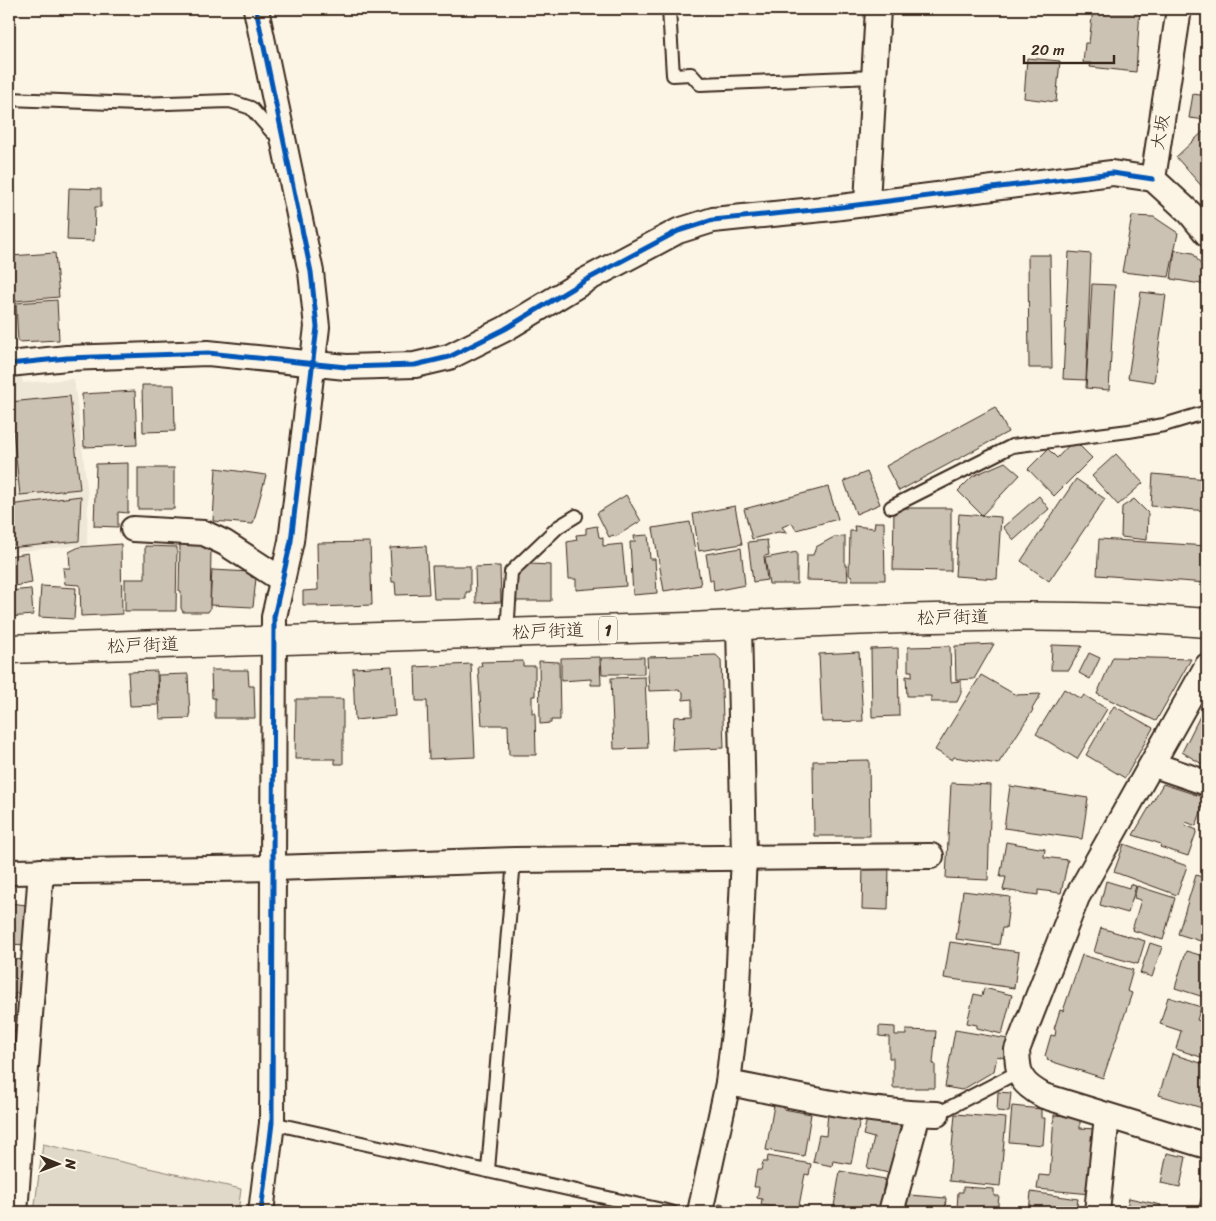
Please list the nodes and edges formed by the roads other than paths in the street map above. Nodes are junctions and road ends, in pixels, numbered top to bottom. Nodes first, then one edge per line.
1 (256, 9) edge
2 (670, 9) edge
3 (878, 9) edge
4 (1180, 9) edge
5 (874, 76) junction
6 (9, 99) edge
7 (283, 135) junction
8 (1153, 179) junction
9 (867, 202) junction
10 (1207, 234) edge
11 (314, 363) junction
12 (9, 364) edge
13 (1207, 412) edge
14 (891, 507) dead end
15 (576, 516) dead end
16 (133, 528) dead end
17 (282, 580) junction
18 (1207, 622) edge
19 (739, 625) junction
20 (507, 633) junction
21 (273, 641) junction
22 (9, 649) edge
23 (1207, 666) edge
24 (1154, 765) junction
25 (1207, 783) edge
26 (744, 856) junction
27 (931, 856) dead end
28 (514, 860) junction
29 (274, 868) junction
30 (41, 871) junction
31 (9, 872) edge
32 (1018, 1072) junction
33 (728, 1083) junction
34 (927, 1114) junction
35 (1107, 1116) junction
36 (272, 1124) junction
37 (1206, 1142) edge
38 (488, 1170) junction
39 (15, 1212) edge
40 (261, 1212) edge
41 (671, 1212) edge
42 (700, 1212) edge
43 (891, 1212) edge
44 (1097, 1212) edge

1 - 7 street
2 - 5 lane
3 - 5 street
4 - 8 street, 大坂
5 - 9 street
6 - 7 lane
7 - 11 street
8 - 9 street
8 - 10 street
9 - 11 street
11 - 12 street
11 - 17 street
13 - 14 lane
15 - 20 lane
16 - 17 street
17 - 21 street
18 - 19 main road, 松戸街道 / 1
19 - 20 main road, 松戸街道 / 1
19 - 26 street
20 - 21 main road, 松戸街道 / 1
21 - 22 main road, 松戸街道 / 1
21 - 29 street
23 - 24 street
24 - 25 street
24 - 32 street
26 - 27 street
26 - 28 street
26 - 33 street
28 - 29 street
28 - 38 lane
29 - 30 street
29 - 36 street
30 - 31 street
30 - 39 street
32 - 34 lane
32 - 35 street
33 - 34 street
33 - 42 street
34 - 43 street
35 - 37 street
35 - 44 street
36 - 38 lane
36 - 40 street
38 - 41 lane

